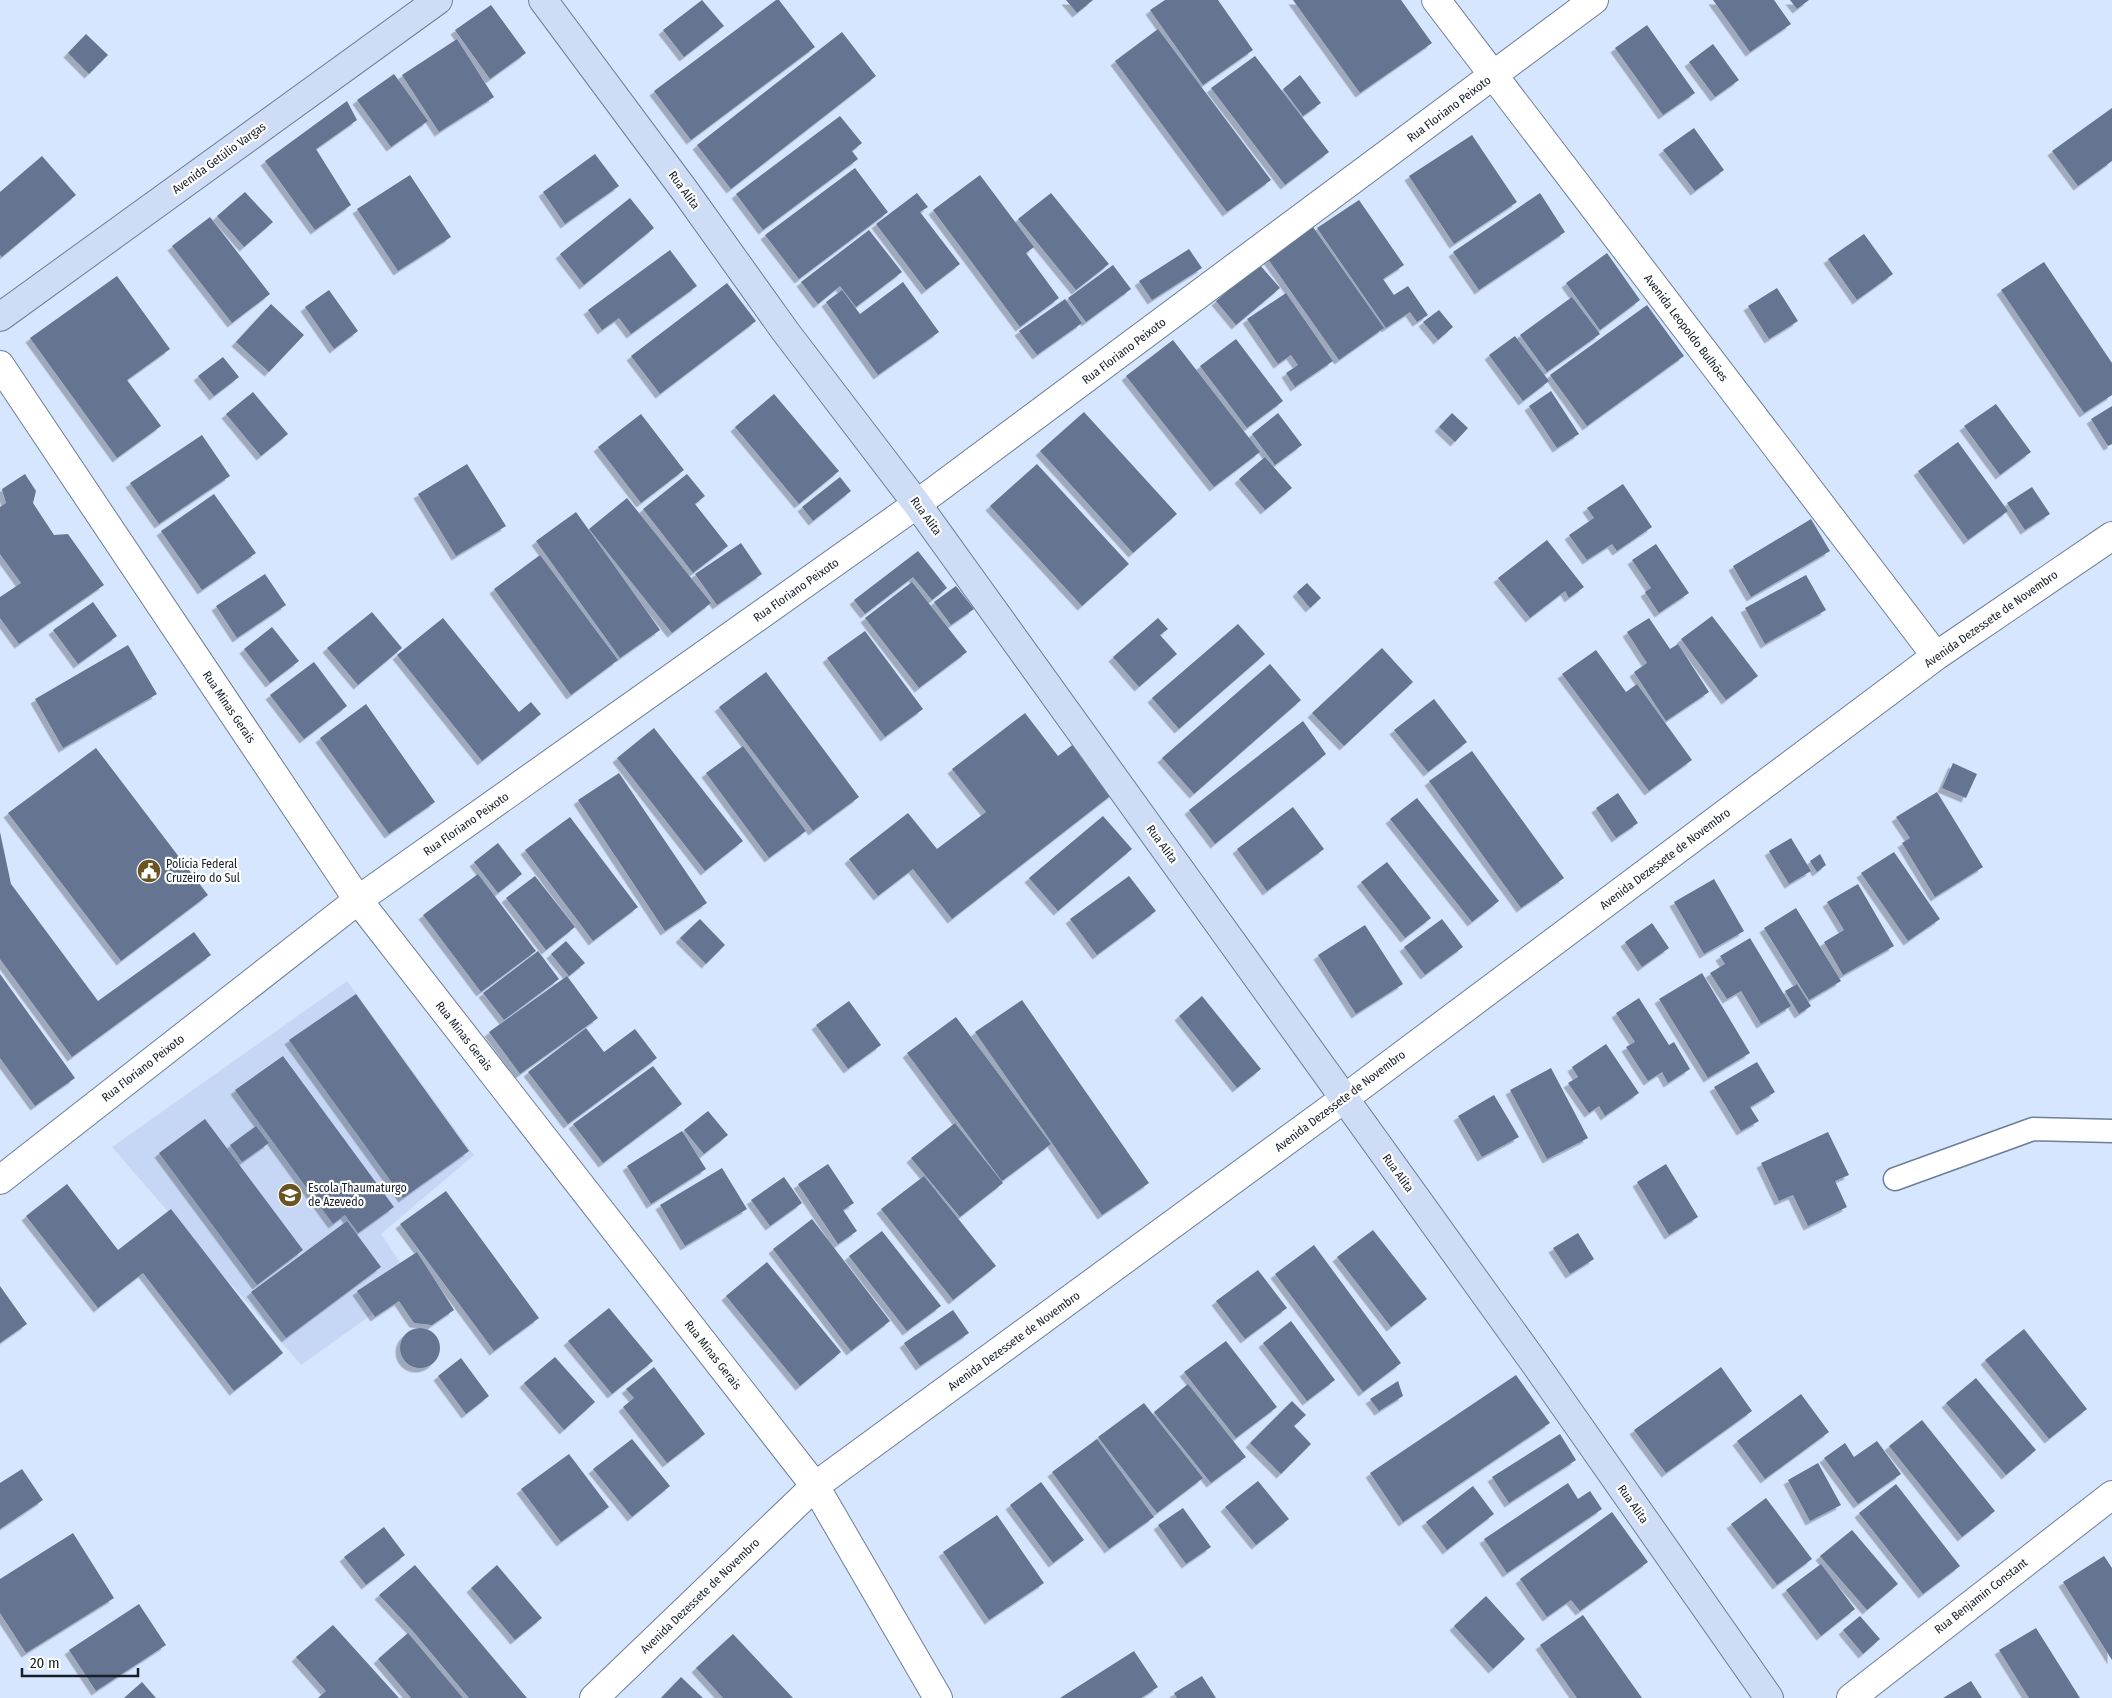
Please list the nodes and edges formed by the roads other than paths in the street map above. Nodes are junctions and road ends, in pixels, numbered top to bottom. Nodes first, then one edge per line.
1 (438, 0) edge
2 (543, 0) edge
3 (1436, 0) edge
4 (1594, 0) edge
5 (1494, 76) junction
6 (0, 317) edge
7 (0, 366) edge
8 (918, 504) junction
9 (2112, 536) edge
10 (1936, 656) junction
11 (358, 900) junction
12 (1345, 1098) junction
13 (2112, 1131) edge
14 (1895, 1179) dead end
15 (0, 1180) edge
16 (815, 1486) junction
17 (2112, 1495) edge
18 (594, 1698) edge
19 (938, 1698) edge
20 (1769, 1698) edge
21 (1851, 1698) edge

1 - 6 street, Avenida Getúlio Vargas
2 - 8 street, Rua Alita
3 - 5 street, Avenida Leopoldo Bulhões
4 - 5 street, Rua Floriano Peixoto
5 - 8 street, Rua Floriano Peixoto
5 - 10 street, Avenida Leopoldo Bulhões
7 - 11 street, Rua Minas Gerais
8 - 11 street, Rua Floriano Peixoto
8 - 12 street, Rua Alita
9 - 10 street, Avenida Dezessete de Novembro
10 - 12 street, Avenida Dezessete de Novembro
11 - 15 street, Rua Floriano Peixoto
11 - 16 street, Rua Minas Gerais
12 - 16 street, Avenida Dezessete de Novembro
12 - 20 street, Rua Alita
13 - 14 lane
16 - 18 street, Avenida Dezessete de Novembro
16 - 19 street, Rua Minas Gerais
17 - 21 street, Rua Benjamin Constant

